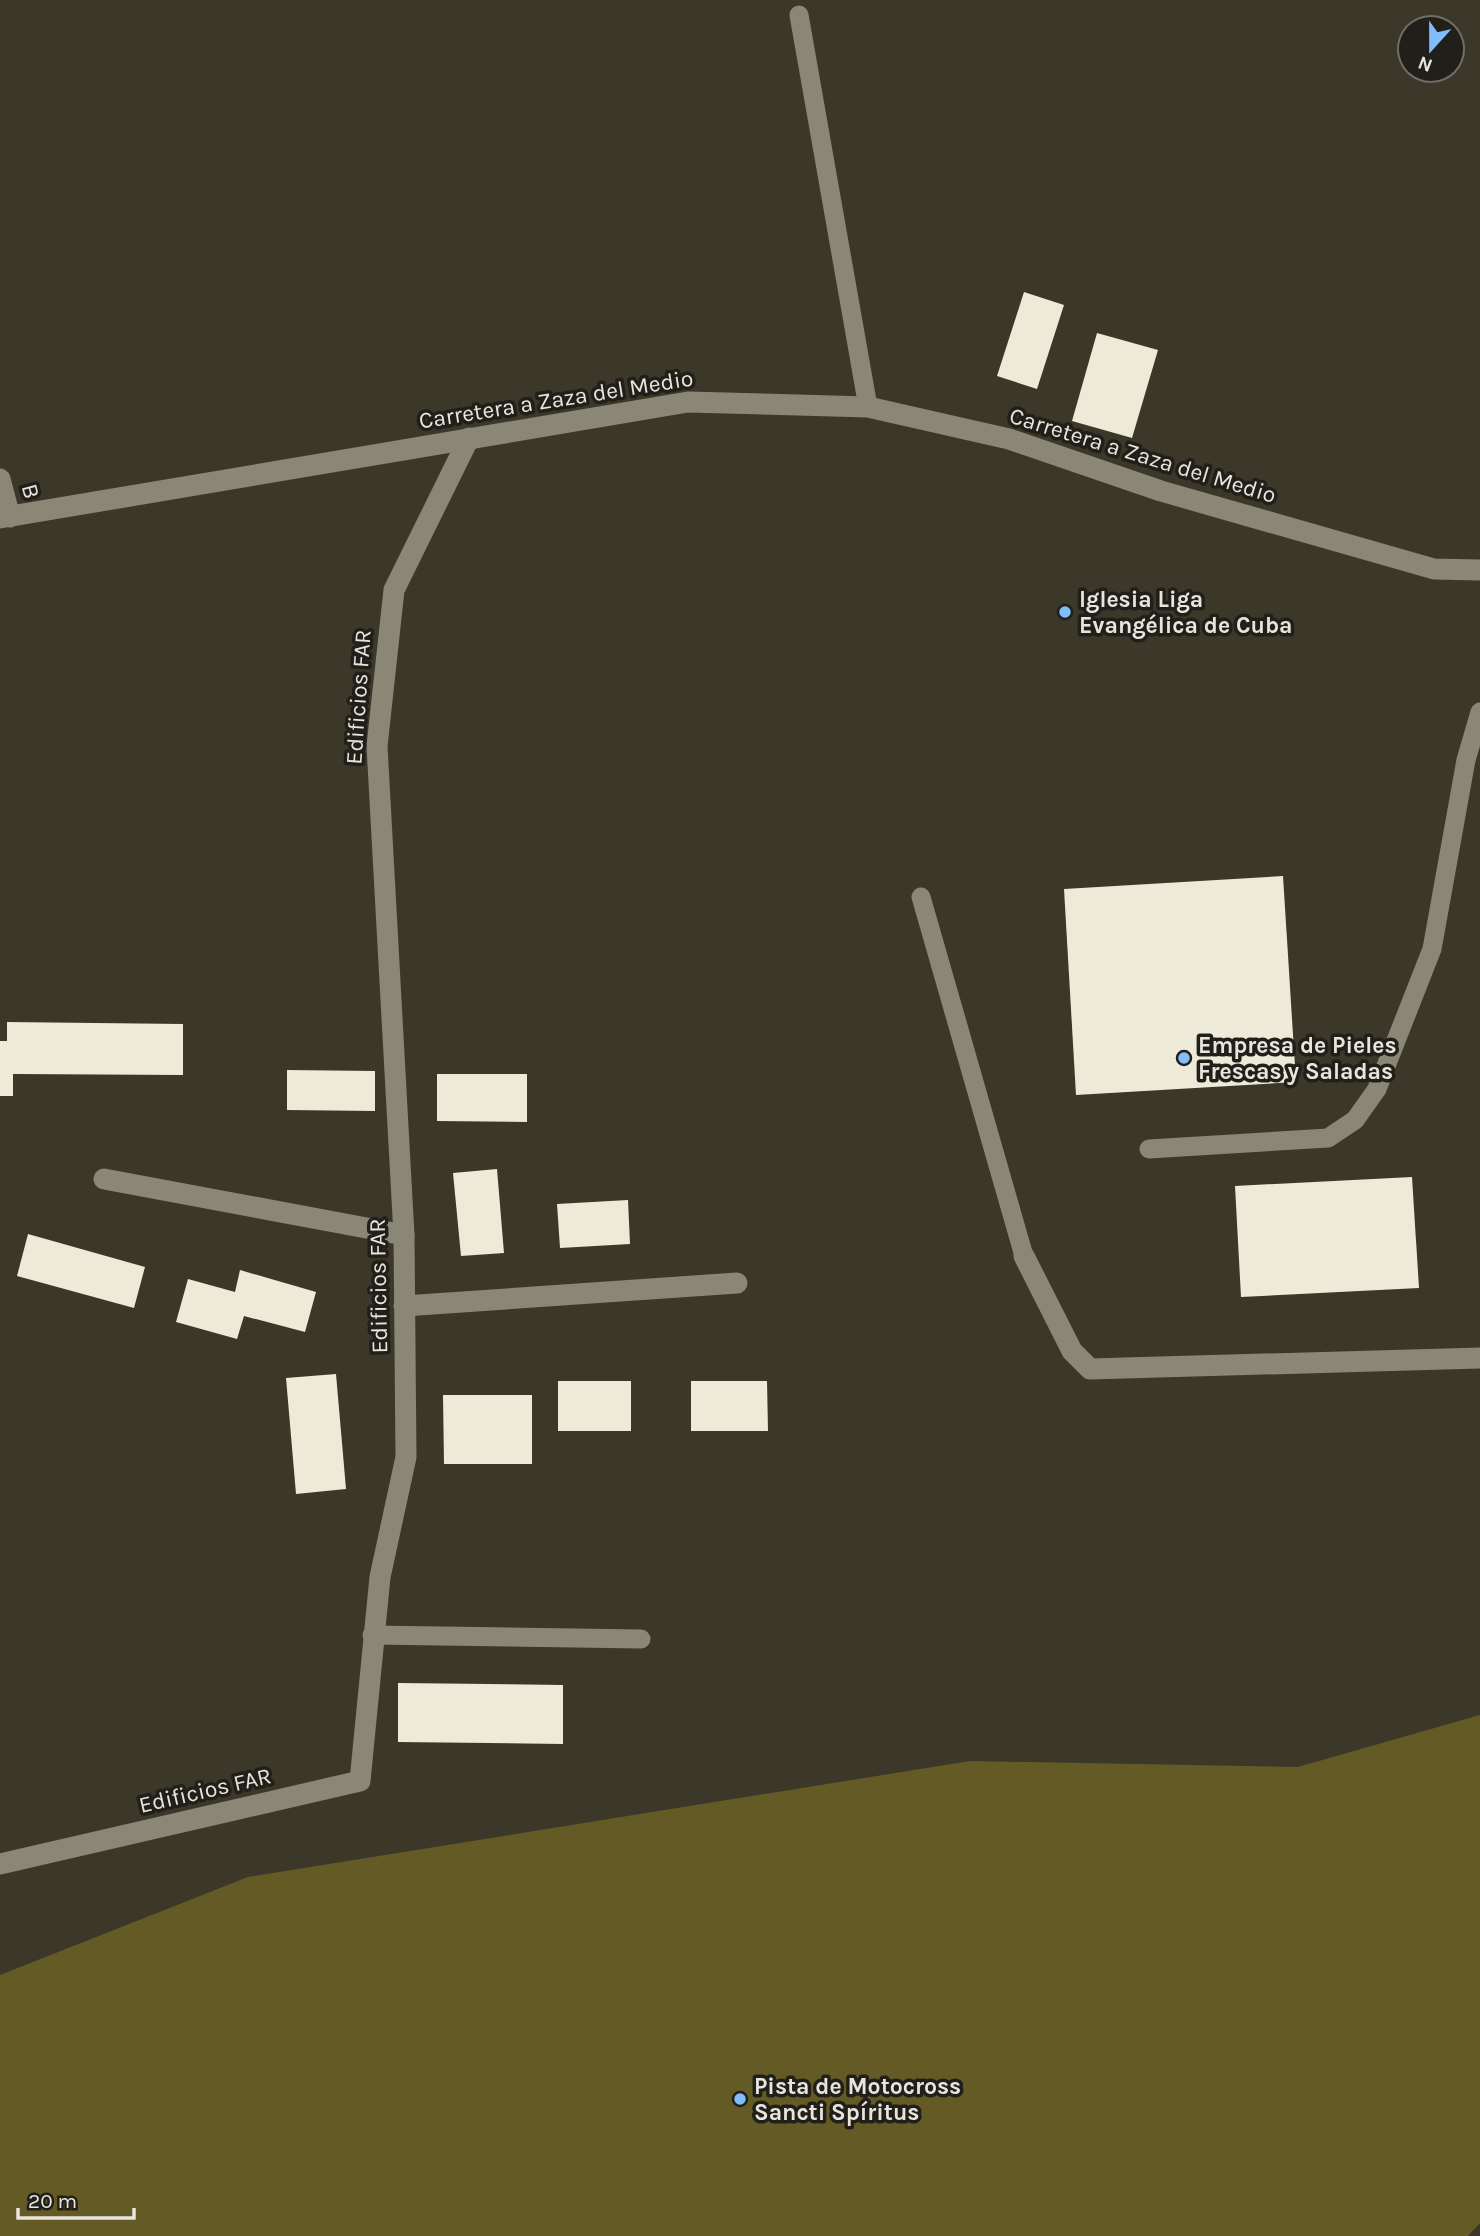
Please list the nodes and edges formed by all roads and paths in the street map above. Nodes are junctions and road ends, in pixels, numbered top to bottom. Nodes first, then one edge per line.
1 (799, 15) dead end
2 (868, 407) junction
3 (469, 438) junction
4 (0, 479) edge
5 (5, 518) edge
6 (1480, 570) edge
7 (1480, 712) edge
8 (921, 897) dead end
9 (1149, 1149) dead end
10 (104, 1179) dead end
11 (404, 1236) junction
12 (1024, 1256) joint
13 (737, 1283) dead end
14 (404, 1306) junction
15 (1480, 1357) edge
16 (372, 1635) junction
17 (641, 1639) dead end
18 (0, 1864) edge

1 - 2 lane
2 - 3 street, Carretera a Zaza del Medio
2 - 6 street, Carretera a Zaza del Medio
3 - 5 street, Carretera a Zaza del Medio
3 - 11 street, Edificios FAR
4 - 5 street, B
7 - 9 lane
8 - 12 lane
10 - 11 street
11 - 14 street, Edificios FAR
12 - 15 street
13 - 14 street
14 - 16 street, Edificios FAR
16 - 17 lane
16 - 18 street, Edificios FAR

